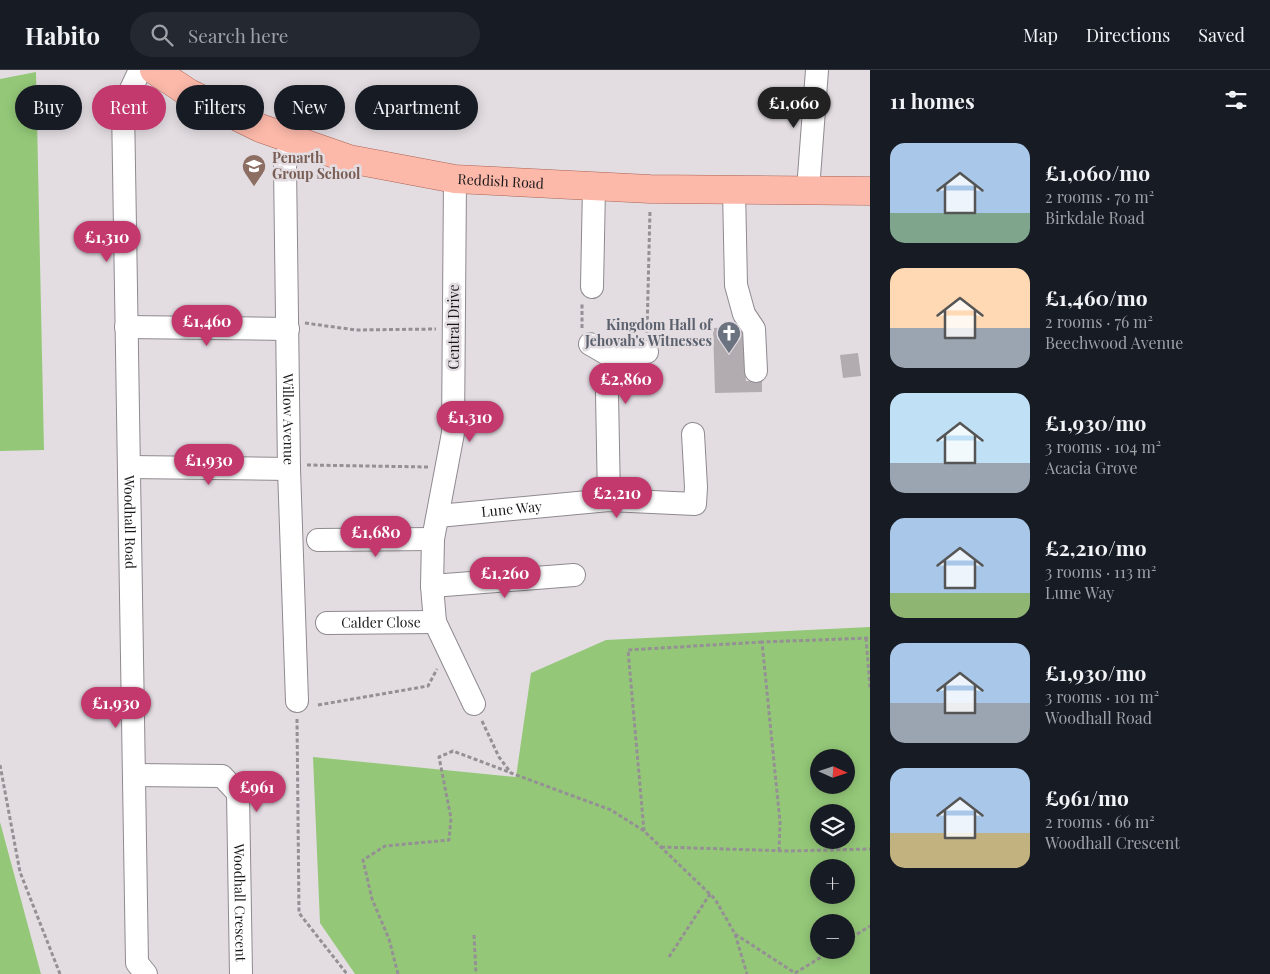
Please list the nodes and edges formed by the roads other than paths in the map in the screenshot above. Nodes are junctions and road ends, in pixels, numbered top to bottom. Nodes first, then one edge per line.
1 (140, 70) edge
2 (154, 70) edge
3 (817, 70) edge
4 (292, 139) junction
5 (455, 179) junction
6 (594, 187) junction
7 (734, 190) junction
8 (808, 190) junction
9 (870, 191) edge
10 (592, 287) dead end
11 (296, 326) junction
12 (126, 327) junction
13 (590, 344) dead end
14 (647, 352) road end
15 (614, 358) junction
16 (756, 371) dead end
17 (693, 434) dead end
18 (129, 467) junction
19 (298, 467) junction
20 (609, 500) junction
21 (438, 516) junction
22 (433, 539) junction
23 (318, 540) dead end
24 (574, 575) dead end
25 (432, 586) junction
26 (434, 622) junction
27 (328, 623) dead end
28 (307, 703) road end
29 (474, 704) road end
30 (135, 775) junction
31 (146, 974) edge
32 (241, 974) edge

1 - 12 street, Woodhall Road
2 - 4 main road, Reddish Road
3 - 8 street
4 - 5 main road, Reddish Road
4 - 11 street, Willow Avenue
5 - 6 main road, Reddish Road
5 - 21 street, Central Drive
6 - 7 main road, Reddish Road
6 - 10 street
7 - 8 main road, Reddish Road
7 - 16 street
8 - 9 main road, Reddish Road
11 - 12 street
11 - 19 street, Willow Avenue
12 - 18 street, Woodhall Road
13 - 15 street
14 - 15 street
15 - 20 street
17 - 20 street, Lune Way
18 - 19 street
18 - 30 street, Woodhall Road
19 - 28 street, Willow Avenue
20 - 21 street, Lune Way
21 - 22 street, Central Drive
22 - 23 street
22 - 25 street, Central Drive
24 - 25 street
25 - 26 street, Central Drive
26 - 27 street, Calder Close
26 - 29 street, Central Drive
30 - 31 street, Woodhall Road
30 - 32 street, Woodhall Crescent

